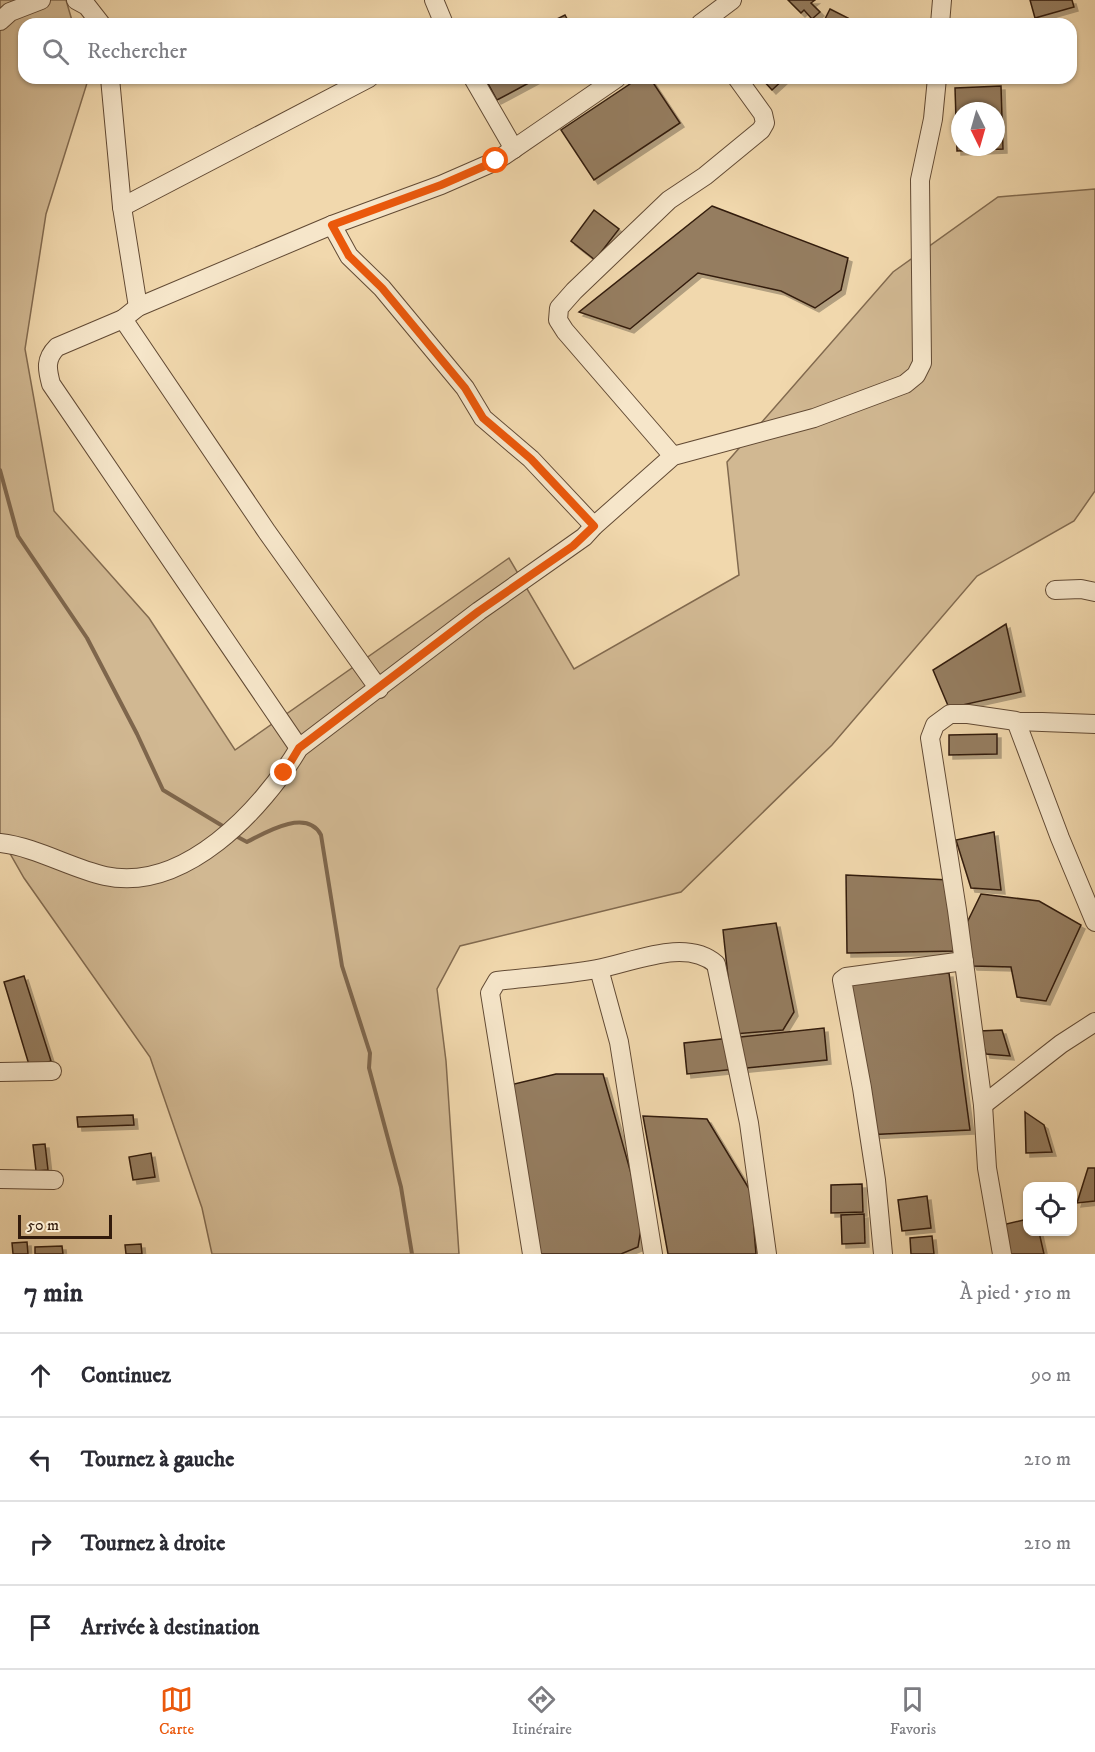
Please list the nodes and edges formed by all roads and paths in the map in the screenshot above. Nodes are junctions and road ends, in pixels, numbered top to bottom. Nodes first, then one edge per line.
1 (41, 0) edge
2 (76, 0) edge
3 (434, 0) edge
4 (732, 0) edge
5 (942, 0) edge
6 (96, 18) edge
7 (442, 18) edge
8 (709, 18) edge
9 (940, 18) edge
10 (0, 21) edge
11 (111, 84) edge
12 (358, 84) edge
13 (476, 84) edge
14 (608, 84) edge
15 (740, 84) edge
16 (936, 84) edge
17 (514, 149) junction
18 (122, 207) junction
19 (332, 225) junction
20 (138, 307) junction
21 (123, 320) junction
22 (673, 456) junction
23 (594, 526) junction
24 (1055, 590) dead end
25 (1095, 591) edge
26 (379, 689) junction
27 (1016, 720) junction
28 (1095, 724) edge
29 (299, 748) junction
30 (0, 843) edge
31 (1095, 922) edge
32 (964, 962) junction
33 (599, 969) junction
34 (1095, 1022) edge
35 (52, 1071) dead end
36 (0, 1072) edge
37 (983, 1105) junction
38 (0, 1179) edge
39 (54, 1180) dead end
40 (532, 1254) edge
41 (653, 1254) edge
42 (767, 1254) edge
43 (883, 1254) edge
44 (1002, 1254) edge

1 - 10 street
2 - 6 street
3 - 7 street
4 - 8 street
5 - 9 street
11 - 18 street
12 - 18 street
13 - 17 street
14 - 17 street
15 - 22 street
16 - 22 street
17 - 19 street
18 - 20 street
19 - 20 street
19 - 23 street
20 - 21 street
21 - 26 street
21 - 29 street
22 - 23 street
23 - 26 street
24 - 25 street
26 - 29 street
27 - 28 street
27 - 31 street
27 - 32 street
29 - 30 street
32 - 37 street
32 - 43 street
33 - 40 street
33 - 41 street
33 - 42 street
34 - 37 street
35 - 36 street
37 - 44 street
38 - 39 street

